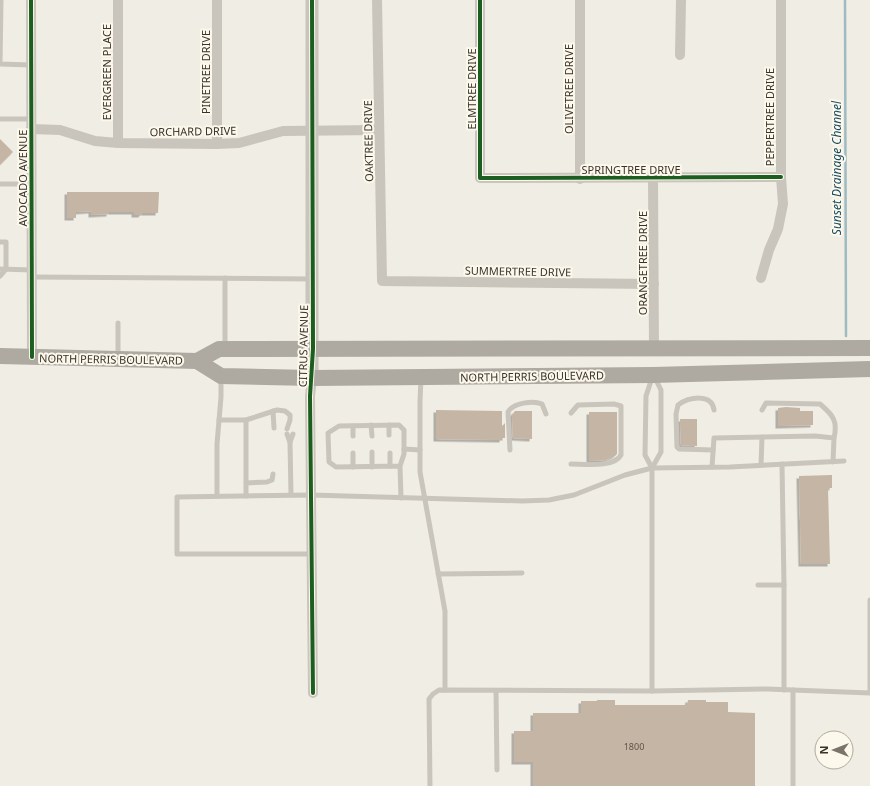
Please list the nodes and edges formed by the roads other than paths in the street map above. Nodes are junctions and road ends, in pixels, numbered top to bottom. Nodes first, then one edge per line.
1 (1, 0) edge
2 (31, 0) edge
3 (118, 0) edge
4 (217, 0) edge
5 (312, 0) edge
6 (377, 0) edge
7 (480, 0) edge
8 (580, 0) edge
9 (681, 0) edge
10 (781, 0) edge
11 (680, 55) dead end
12 (0, 64) edge
13 (31, 65) junction
14 (0, 119) edge
15 (31, 124) junction
16 (379, 130) junction
17 (312, 131) junction
18 (118, 143) junction
19 (217, 144) junction
20 (480, 178) joint
21 (653, 178) junction
22 (781, 178) junction
23 (580, 179) junction
24 (0, 184) edge
25 (31, 184) junction
26 (0, 242) edge
27 (3, 269) edge
28 (32, 273) junction
29 (0, 276) edge
30 (224, 278) junction
31 (761, 278) dead end
32 (313, 279) junction
33 (382, 281) joint
34 (654, 284) junction
35 (118, 322) dead end
36 (870, 348) edge
37 (224, 349) junction
38 (313, 349) junction
39 (654, 349) junction
40 (0, 356) edge
41 (32, 357) junction
42 (118, 358) junction
43 (197, 361) junction
44 (870, 369) edge
45 (653, 375) junction
46 (221, 376) junction
47 (312, 378) junction
48 (421, 378) junction
49 (714, 410) dead end
50 (762, 410) dead end
51 (273, 411) junction
52 (571, 413) dead end
53 (546, 414) dead end
54 (219, 420) junction
55 (246, 420) junction
56 (371, 425) junction
57 (389, 425) junction
58 (353, 426) junction
59 (274, 428) dead end
60 (389, 435) dead end
61 (353, 436) dead end
62 (372, 436) dead end
63 (762, 437) junction
64 (834, 438) junction
65 (404, 449) junction
66 (420, 450) junction
67 (510, 450) dead end
68 (714, 450) junction
69 (353, 452) dead end
70 (372, 452) dead end
71 (390, 452) dead end
72 (844, 461) dead end
73 (833, 462) junction
74 (571, 464) dead end
75 (782, 464) junction
76 (761, 465) junction
77 (390, 466) junction
78 (400, 466) junction
79 (354, 467) junction
80 (372, 467) junction
81 (712, 467) junction
82 (652, 468) junction
83 (273, 474) dead end
84 (246, 483) junction
85 (291, 495) junction
86 (311, 495) junction
87 (217, 496) junction
88 (246, 496) junction
89 (401, 498) junction
90 (424, 498) junction
91 (312, 554) junction
92 (522, 573) dead end
93 (438, 574) junction
94 (758, 585) dead end
95 (784, 585) junction
96 (870, 600) edge
97 (445, 690) junction
98 (784, 690) junction
99 (793, 690) junction
100 (496, 691) junction
101 (652, 691) junction
102 (313, 693) dead end
103 (497, 770) dead end
104 (430, 786) edge
105 (793, 786) edge

1 - 12 lane
2 - 13 street, AVOCADO AVENUE
3 - 18 street, EVERGREEN PLACE
4 - 19 street, PINETREE DRIVE
5 - 17 street, CITRUS AVENUE
6 - 16 street, OAKTREE DRIVE
7 - 20 street, ELMTREE DRIVE
8 - 23 street, OLIVETREE DRIVE
9 - 11 street
10 - 22 street, PEPPERTREE DRIVE
12 - 13 lane
13 - 15 street, AVOCADO AVENUE
14 - 15 lane
15 - 18 street, ORCHARD DRIVE
15 - 25 street, AVOCADO AVENUE
16 - 17 street, ORCHARD DRIVE
16 - 33 street, OAKTREE DRIVE
17 - 19 street, ORCHARD DRIVE
17 - 32 street, CITRUS AVENUE
18 - 19 street, ORCHARD DRIVE
20 - 23 street, SPRINGTREE DRIVE
21 - 22 street, SPRINGTREE DRIVE
21 - 23 street, SPRINGTREE DRIVE
21 - 34 street, ORANGETREE DRIVE
22 - 31 street, PEPPERTREE DRIVE
24 - 25 lane
25 - 28 street, AVOCADO AVENUE
26 - 27 lane
27 - 28 lane
27 - 29 lane
28 - 30 lane
28 - 41 street, AVOCADO AVENUE
30 - 32 lane
30 - 37 lane
32 - 38 street, CITRUS AVENUE
33 - 34 street, SUMMERTREE DRIVE
34 - 39 street, ORANGETREE DRIVE
35 - 42 lane
36 - 39 main road, NORTH PERRIS BOULEVARD
37 - 38 main road, NORTH PERRIS BOULEVARD
37 - 43 main road, NORTH PERRIS BOULEVARD
38 - 39 main road, NORTH PERRIS BOULEVARD
38 - 47 street, CITRUS AVENUE
39 - 45 main road
40 - 41 main road, NORTH PERRIS BOULEVARD
41 - 42 main road, NORTH PERRIS BOULEVARD
42 - 43 main road, NORTH PERRIS BOULEVARD
43 - 46 main road, NORTH PERRIS BOULEVARD
44 - 45 main road, NORTH PERRIS BOULEVARD
45 - 48 main road, NORTH PERRIS BOULEVARD
45 - 82 lane
45 - 82 lane
46 - 47 main road, NORTH PERRIS BOULEVARD
46 - 54 lane
47 - 48 main road, NORTH PERRIS BOULEVARD
47 - 86 street, CITRUS AVENUE
48 - 66 lane
49 - 68 lane
50 - 64 lane
51 - 55 lane
51 - 59 lane
51 - 85 lane
52 - 74 lane
53 - 67 lane
54 - 55 lane
54 - 87 lane
55 - 84 lane
56 - 57 lane
56 - 58 lane
56 - 62 lane
57 - 60 lane
57 - 65 lane
58 - 61 lane
58 - 79 lane
63 - 64 lane
63 - 68 lane
63 - 76 lane
64 - 73 lane
65 - 66 lane
65 - 78 lane
66 - 90 lane
68 - 81 lane
69 - 79 lane
70 - 80 lane
71 - 77 lane
72 - 73 lane
73 - 75 lane
75 - 76 lane
75 - 95 lane
76 - 81 lane
77 - 78 lane
77 - 80 lane
78 - 89 lane
79 - 80 lane
81 - 82 lane
82 - 90 lane
82 - 101 lane
83 - 84 lane
84 - 88 lane
85 - 86 lane
85 - 88 lane
86 - 89 lane
86 - 91 street, CITRUS AVENUE
87 - 88 lane
87 - 91 lane
89 - 90 lane
90 - 93 lane
91 - 102 street, CITRUS AVENUE
92 - 93 lane
93 - 97 lane
94 - 95 lane
95 - 98 lane
96 - 99 lane
97 - 100 lane
97 - 104 lane
98 - 99 lane
98 - 101 lane
99 - 105 lane
100 - 101 lane
100 - 103 lane

